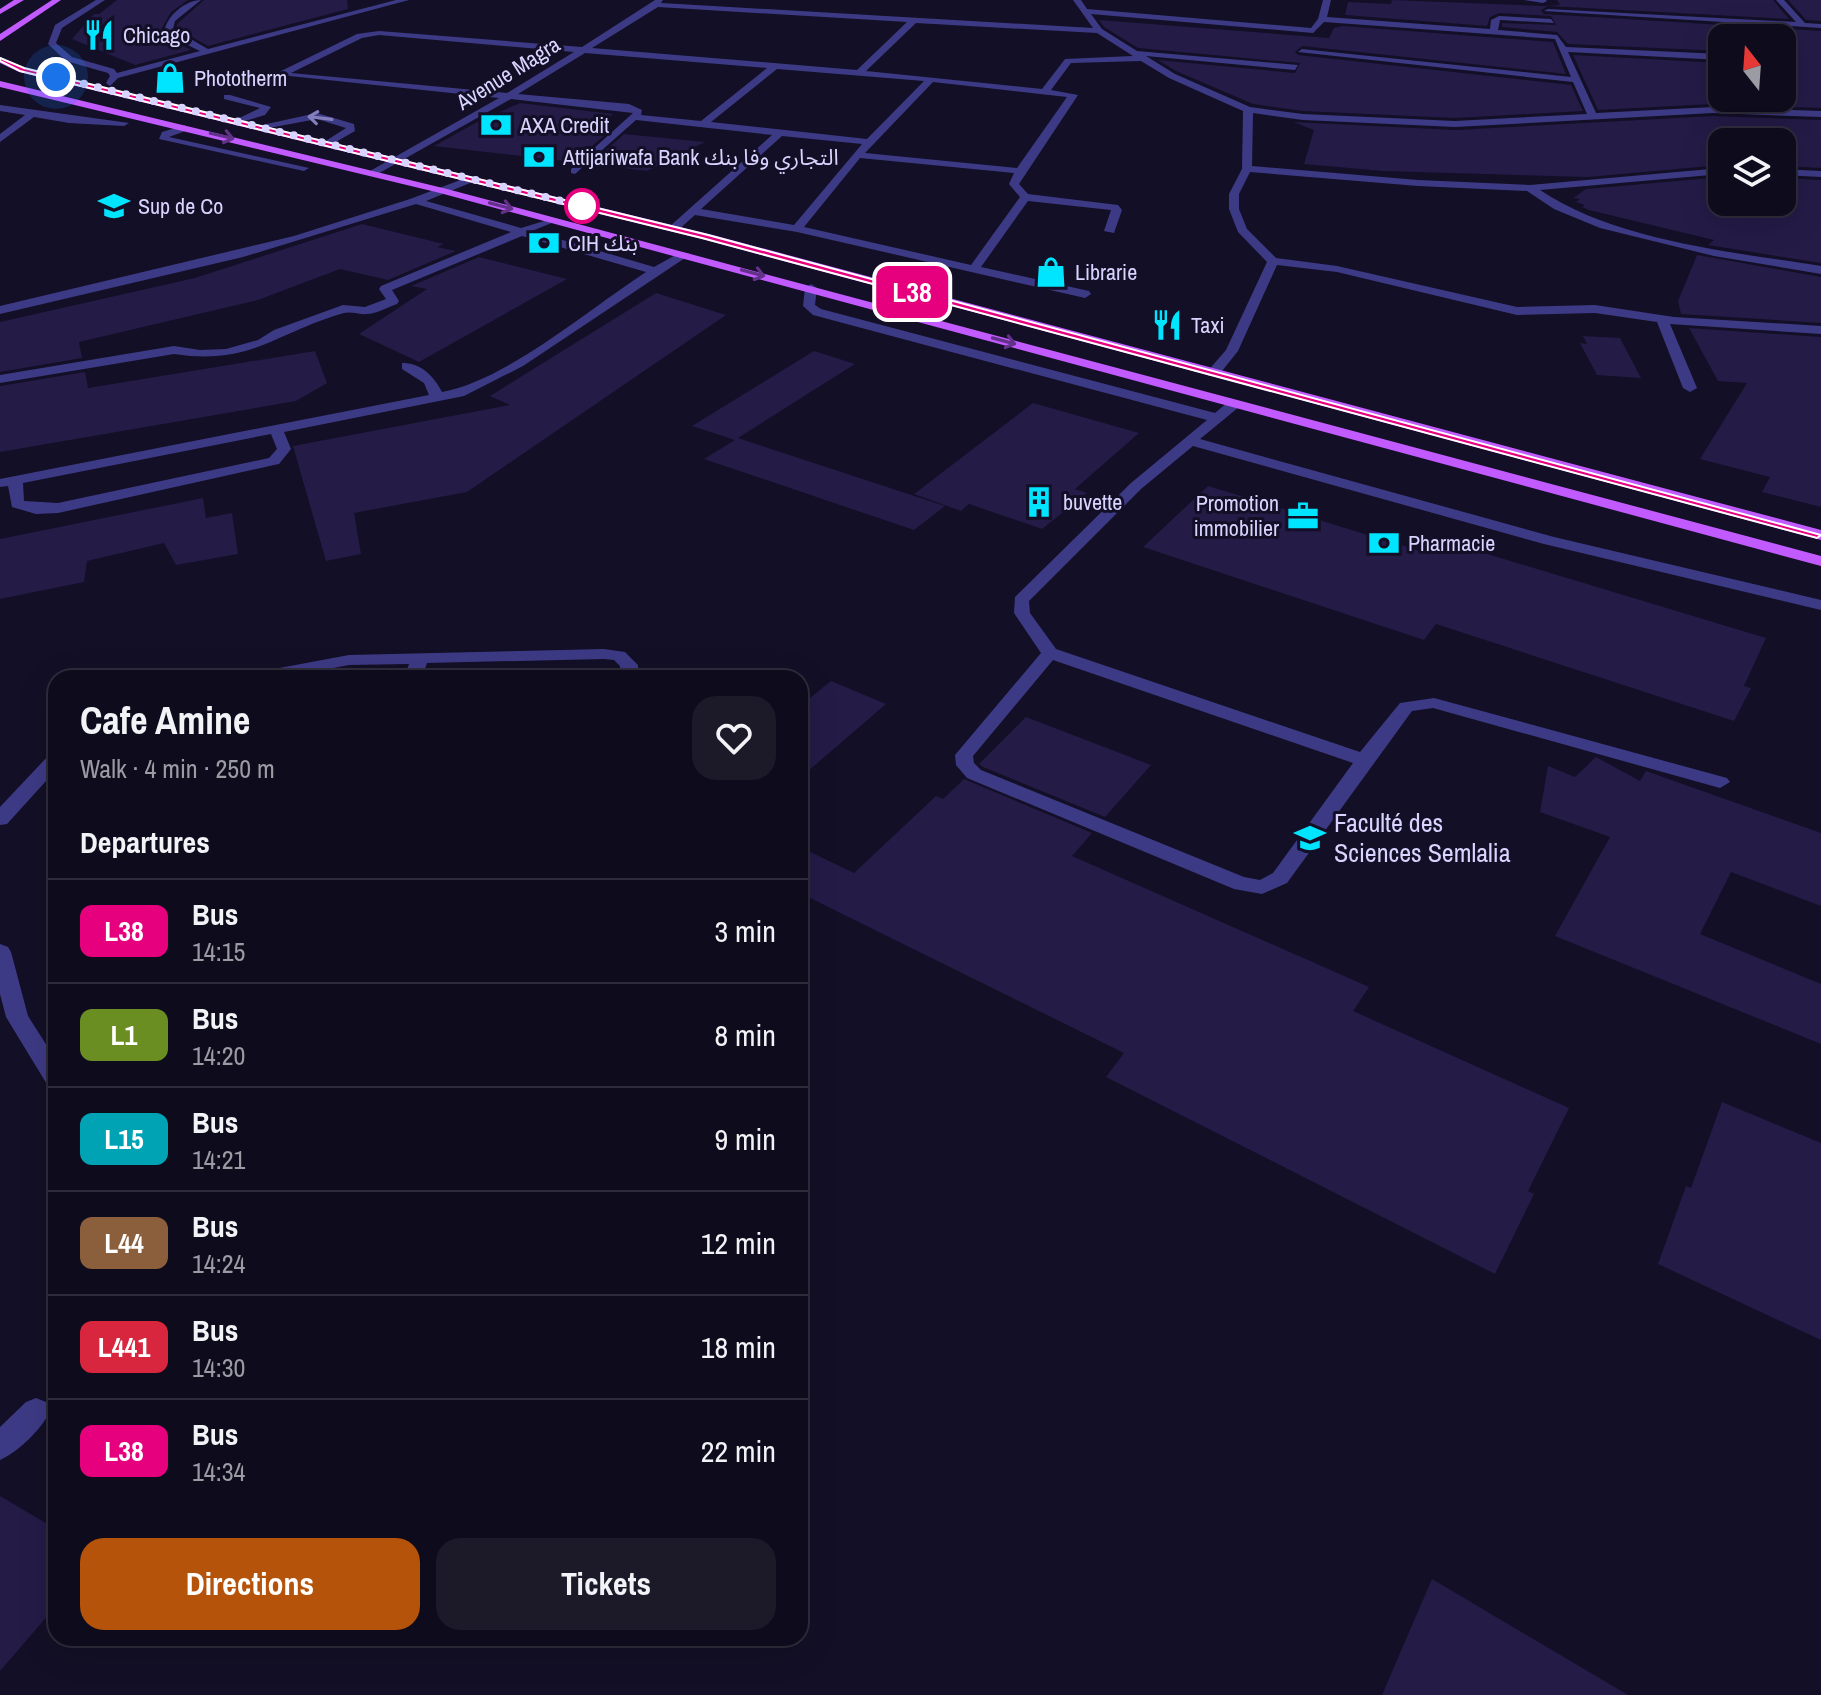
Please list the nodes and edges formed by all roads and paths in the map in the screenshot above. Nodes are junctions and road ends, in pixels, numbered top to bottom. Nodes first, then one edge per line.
1 (20, 0) edge
2 (57, 0) edge
3 (101, 0) edge
4 (197, 0) edge
5 (405, 0) edge
6 (1077, 0) edge
7 (1327, 0) edge
8 (1528, 0) edge
9 (1542, 0) edge
10 (1780, 0) edge
11 (657, 3) edge
12 (816, 7) dead end
13 (1084, 11) junction
14 (0, 12) edge
15 (808, 14) junction
16 (1550, 16) junction
17 (1322, 19) junction
18 (912, 22) junction
19 (1803, 25) junction
20 (1821, 26) edge
21 (1099, 31) junction
22 (1313, 31) junction
23 (1494, 33) junction
24 (1557, 37) junction
25 (0, 38) edge
26 (1564, 49) junction
27 (579, 50) junction
28 (208, 52) junction
29 (1302, 52) junction
30 (1138, 55) junction
31 (1708, 56) edge
32 (0, 60) edge
33 (771, 70) junction
34 (265, 73) dead end
35 (859, 73) junction
36 (281, 74) junction
37 (115, 76) junction
38 (897, 76) junction
39 (931, 79) junction
40 (1578, 80) junction
41 (0, 87) edge
42 (102, 88) junction
43 (1046, 90) junction
44 (37, 92) junction
45 (227, 97) dead end
46 (507, 97) junction
47 (0, 106) edge
48 (1248, 110) junction
49 (32, 114) junction
50 (1821, 114) edge
51 (634, 117) junction
52 (1593, 117) junction
53 (238, 122) junction
54 (124, 123) dead end
55 (702, 125) junction
56 (258, 127) junction
57 (185, 128) junction
58 (779, 133) junction
59 (0, 139) edge
60 (869, 142) junction
61 (327, 144) junction
62 (284, 151) junction
63 (857, 155) junction
64 (259, 159) junction
65 (399, 161) junction
66 (304, 168) dead end
67 (1247, 169) junction
68 (575, 171) dead end
69 (1020, 171) junction
70 (1708, 172) edge
71 (374, 173) junction
72 (1796, 173) edge
73 (1821, 174) edge
74 (471, 179) junction
75 (1530, 188) junction
76 (443, 191) junction
77 (1025, 197) junction
78 (416, 201) junction
79 (693, 211) junction
80 (550, 220) junction
81 (673, 229) junction
82 (797, 229) junction
83 (522, 231) junction
84 (1110, 231) dead end
85 (685, 254) junction
86 (1273, 261) junction
87 (974, 269) junction
88 (1821, 270) edge
89 (655, 271) junction
90 (811, 288) junction
91 (1085, 294) dead end
92 (0, 310) edge
93 (1662, 319) junction
94 (1821, 330) edge
95 (407, 366) dead end
96 (1213, 373) junction
97 (0, 379) edge
98 (1690, 388) dead end
99 (437, 397) junction
100 (1234, 404) junction
101 (1217, 418) junction
102 (276, 430) junction
103 (1191, 441) junction
104 (7, 482) edge
105 (1821, 535) edge
106 (1821, 561) edge
107 (1821, 605) edge
108 (1050, 653) junction
109 (420, 658) junction
110 (296, 670) edge
111 (416, 670) edge
112 (629, 670) edge
113 (1364, 760) junction
114 (48, 768) edge
115 (1720, 782) dead end
116 (0, 819) edge
117 (0, 952) edge
118 (48, 1067) edge
119 (36, 1411) dead end
120 (0, 1446) edge

1 - 14 main road
2 - 25 main road
3 - 37 street
4 - 28 street
5 - 28 street
6 - 13 street
7 - 17 street
8 - 9 street
9 - 16 street
10 - 19 street
11 - 15 street
11 - 27 street, Avenue Magra
12 - 15 street
13 - 21 street
13 - 22 street
15 - 18 street
16 - 19 street
16 - 23 street
16 - 24 street
17 - 22 street
17 - 23 street
18 - 21 street
18 - 35 street
19 - 20 street
21 - 30 street
22 - 29 street
23 - 24 street
24 - 26 street
26 - 31 street
26 - 40 street
27 - 33 street
27 - 36 street
27 - 46 street, Avenue Magra
28 - 37 street
29 - 30 street
29 - 40 street
30 - 43 street
30 - 48 street
32 - 42 main road
33 - 35 street
33 - 38 street
33 - 55 street
34 - 36 street
35 - 38 street
36 - 46 street
37 - 42 street
38 - 39 street
39 - 43 street
39 - 60 street
40 - 52 street
41 - 44 main road
42 - 53 main road
43 - 69 street
44 - 47 street
44 - 57 main road
45 - 53 street
46 - 51 street
46 - 65 street, Avenue Magra
47 - 49 street
48 - 52 street
48 - 67 street
49 - 54 street
49 - 59 street
50 - 52 street
51 - 55 street
51 - 68 street
53 - 56 main road
55 - 58 street
56 - 61 main road
61 -> 56 street
57 -> 62 main road
57 - 64 street
58 - 60 street
58 - 79 street
60 - 63 street
61 - 65 main road
62 - 64 street
62 - 71 main road
63 - 69 street
63 - 82 street
64 - 66 street
65 - 71 street, Avenue Magra
65 - 74 main road
67 - 75 street
67 - 86 street
69 - 77 street
70 - 75 street
71 - 76 main road
72 - 73 street
74 - 76 street
74 - 81 main road
75 - 88 street
76 - 78 street
76 -> 80 main road
77 - 84 street
77 - 87 street
78 - 83 street
78 - 92 street
79 - 81 street
79 - 82 street
80 - 83 street
80 - 85 main road
81 - 96 main road
82 - 87 street
83 - 89 street
83 - 97 street
85 - 89 street
85 -> 90 main road
86 - 93 street
86 - 96 street
87 - 91 street
89 - 99 street
90 -> 100 main road
90 - 101 street
93 - 94 street
93 - 98 street
95 - 99 street
96 - 105 main road
99 - 102 street
100 - 101 street
100 - 106 main road
101 - 103 street
102 - 104 street
102 - 104 street
103 - 107 street
103 - 108 street
108 - 113 street
108 - 113 street
109 - 110 street
109 - 111 street
109 - 112 street
113 - 115 street
114 - 116 street
117 - 118 street
119 - 120 street

